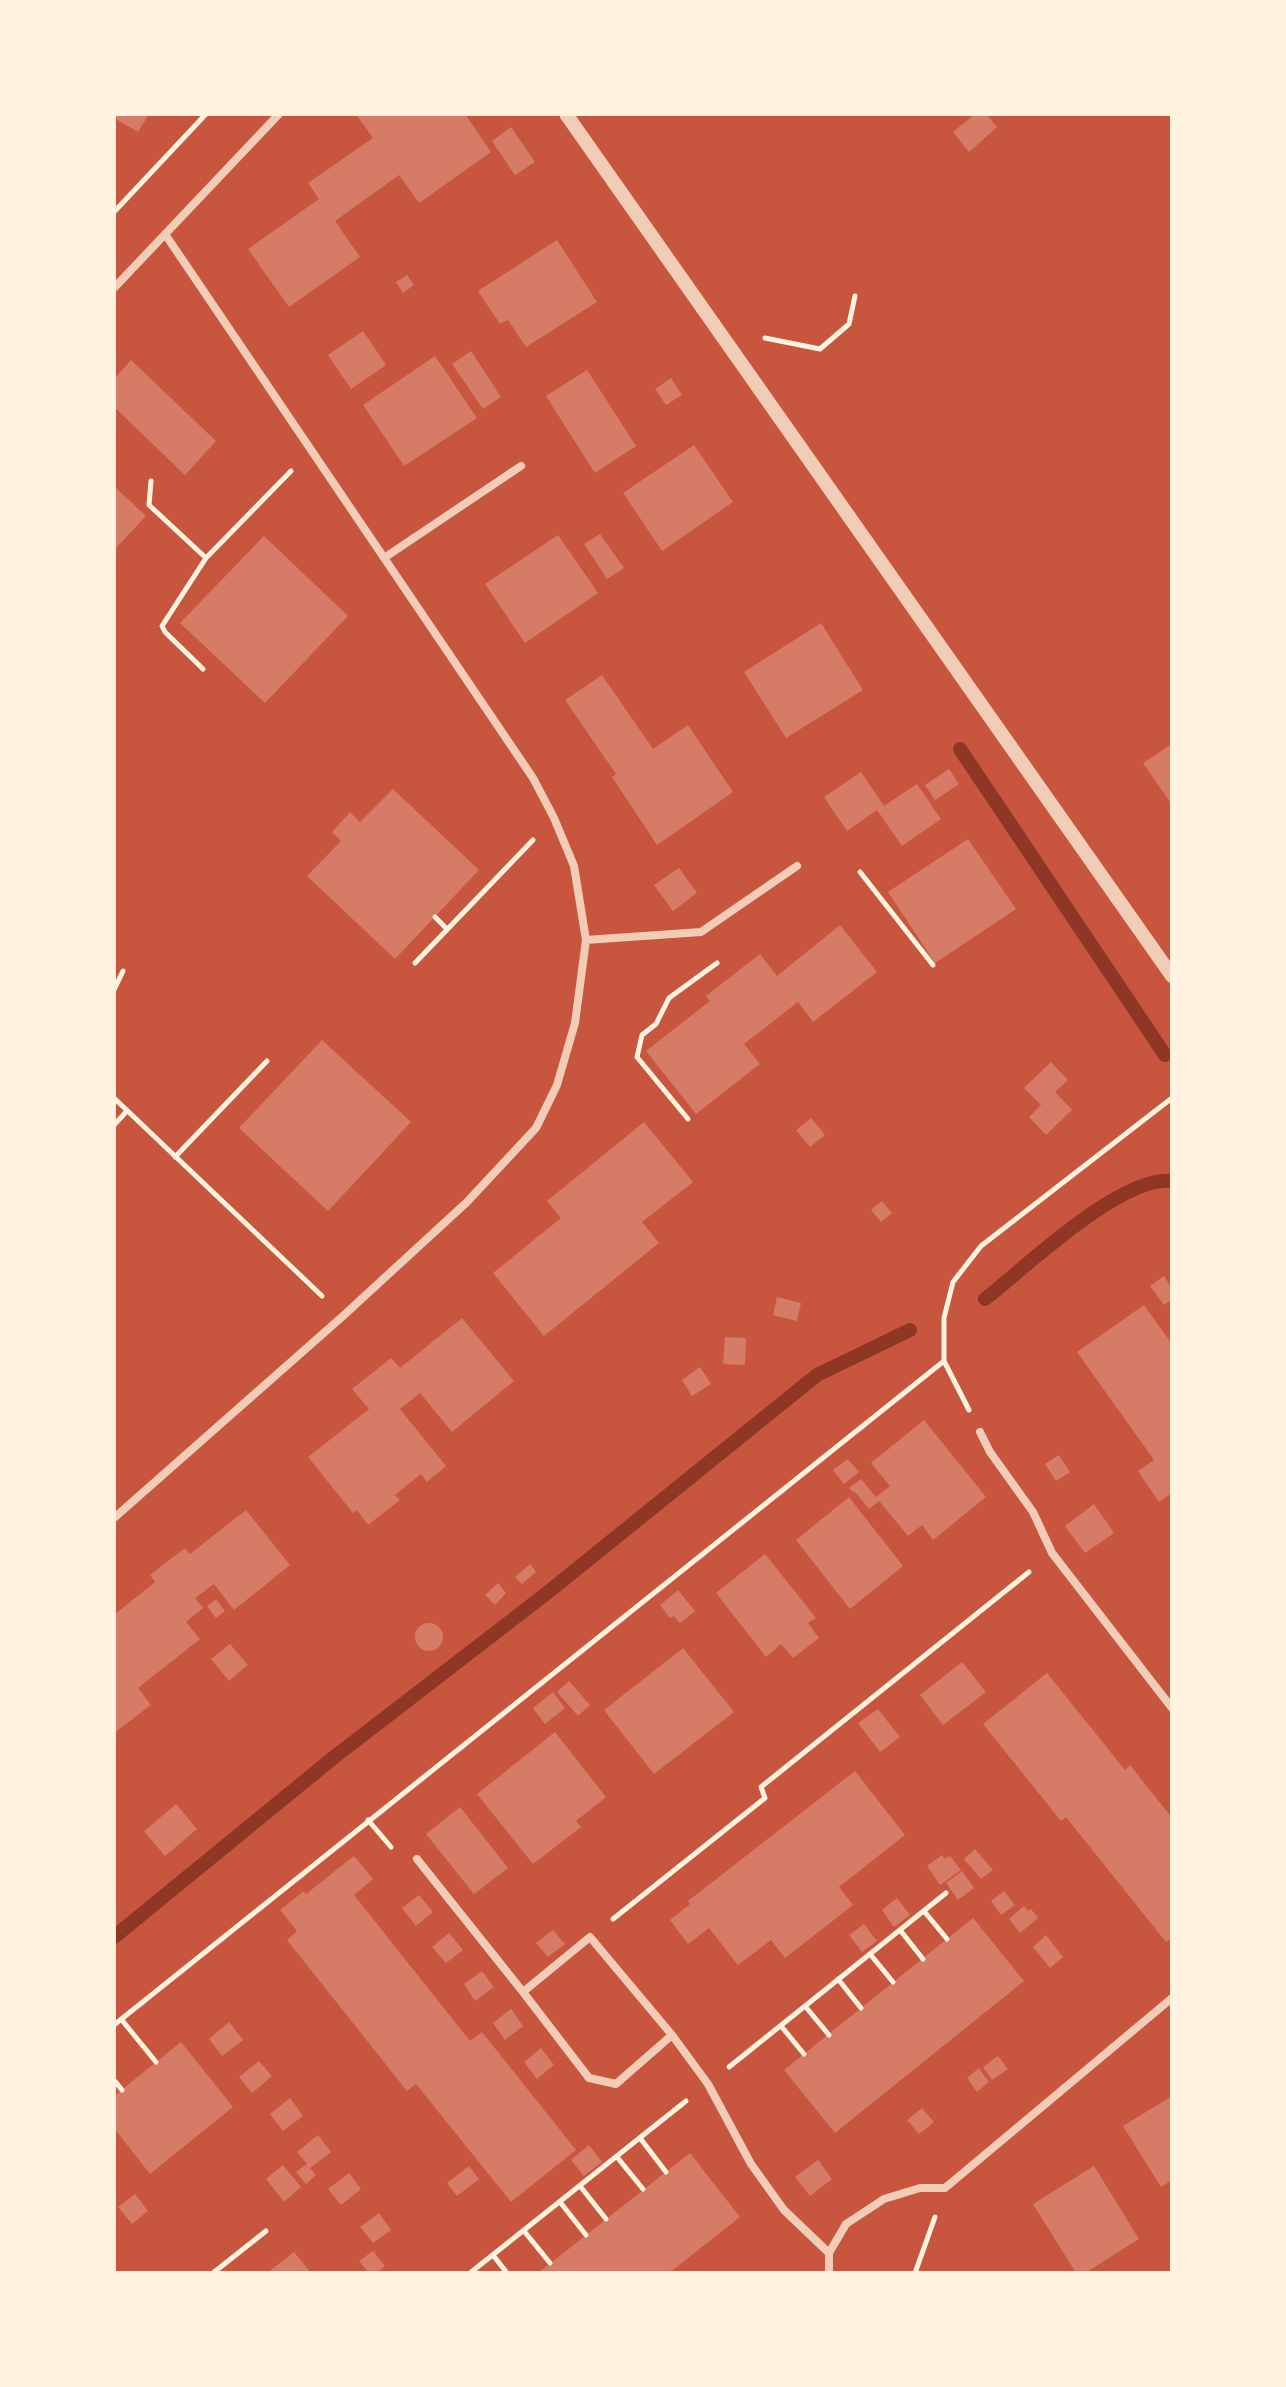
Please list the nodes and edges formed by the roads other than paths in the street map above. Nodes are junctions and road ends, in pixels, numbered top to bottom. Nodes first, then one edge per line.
1 (279, 114) edge
2 (566, 114) edge
3 (165, 234) junction
4 (114, 288) edge
5 (521, 466) dead end
6 (384, 558) junction
7 (797, 866) dead end
8 (586, 940) junction
9 (1172, 976) edge
10 (980, 1432) road end
11 (114, 1518) edge
12 (1172, 1708) edge
13 (417, 1859) dead end
14 (523, 1992) junction
15 (1172, 1998) edge
16 (672, 2035) junction
17 (829, 2253) junction
18 (829, 2273) edge

1 - 3 street
2 - 9 street
3 - 4 street
3 - 6 street
5 - 6 street
6 - 8 street
7 - 8 street
8 - 11 street
10 - 12 street
13 - 14 street
14 - 16 street
14 - 16 street
15 - 17 street
16 - 17 street
17 - 18 street

